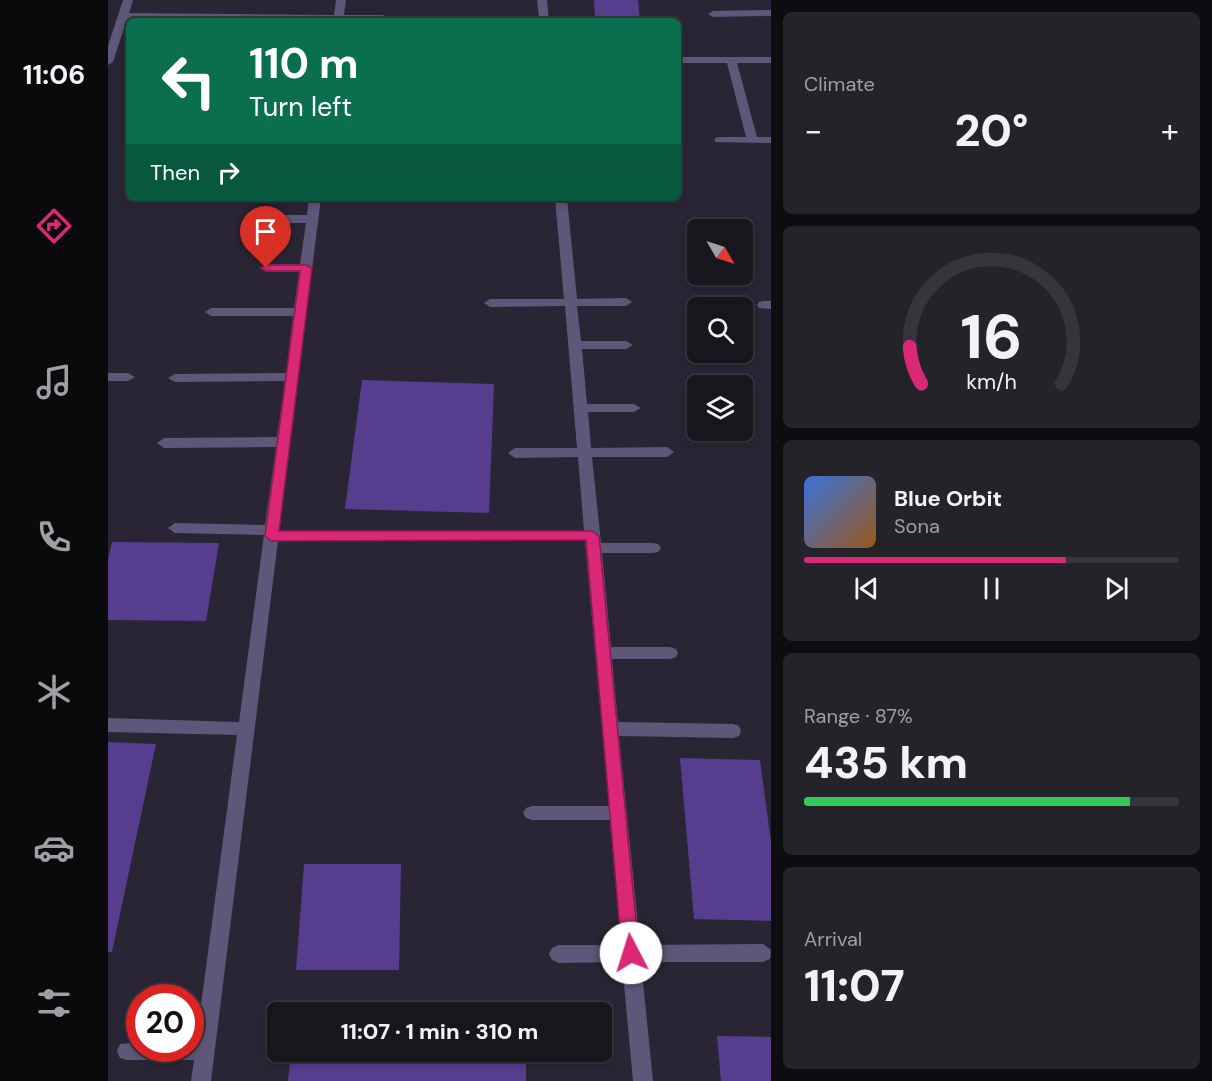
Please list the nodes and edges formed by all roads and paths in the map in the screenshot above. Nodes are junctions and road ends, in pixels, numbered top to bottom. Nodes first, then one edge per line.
1 (128, 0) edge
2 (341, 0) edge
3 (542, 0) edge
4 (771, 13) edge
5 (713, 14) dead end
6 (123, 16) junction
7 (230, 18) edge
8 (338, 18) edge
9 (544, 18) edge
10 (719, 53) dead end
11 (771, 53) edge
12 (681, 60) edge
13 (731, 60) junction
14 (771, 60) edge
15 (108, 62) edge
16 (719, 140) dead end
17 (752, 140) junction
18 (771, 140) edge
19 (728, 150) dead end
20 (771, 150) edge
21 (315, 201) edge
22 (561, 201) edge
23 (271, 219) dead end
24 (312, 219) junction
25 (266, 268) dead end
26 (306, 268) junction
27 (570, 302) junction
28 (626, 302) dead end
29 (490, 303) dead end
30 (211, 312) dead end
31 (300, 312) junction
32 (574, 345) junction
33 (626, 345) dead end
34 (108, 377) edge
35 (128, 377) dead end
36 (292, 377) junction
37 (175, 378) dead end
38 (580, 408) junction
39 (634, 408) dead end
40 (284, 442) junction
41 (164, 443) dead end
42 (584, 452) junction
43 (667, 452) dead end
44 (515, 453) dead end
45 (175, 528) dead end
46 (272, 533) junction
47 (593, 542) junction
48 (653, 548) dead end
49 (603, 653) junction
50 (670, 653) dead end
51 (108, 725) edge
52 (247, 729) junction
53 (610, 729) junction
54 (733, 731) dead end
55 (532, 813) dead end
56 (618, 813) junction
57 (631, 953) junction
58 (763, 953) dead end
59 (559, 954) dead end
60 (205, 1051) joint
61 (201, 1081) edge
62 (643, 1081) edge

1 - 6 lane
2 - 8 lane
3 - 9 lane
4 - 5 lane
6 - 7 lane
6 - 15 lane
10 - 11 lane
12 - 13 lane
13 - 14 lane
13 - 17 lane
16 - 17 lane
17 - 18 lane
19 - 20 lane
21 - 24 lane
22 - 27 lane
23 - 24 lane
24 - 26 lane
25 - 26 lane
26 - 31 lane
27 - 28 lane
27 - 29 lane
27 - 32 lane
30 - 31 lane
31 - 36 lane
32 - 33 lane
32 - 38 lane
34 - 35 lane
36 - 37 lane
36 - 40 lane
38 - 39 lane
38 - 42 lane
40 - 41 lane
40 - 46 lane
42 - 43 lane
42 - 44 lane
42 - 47 lane
45 - 46 lane
46 - 47 lane
46 - 52 lane
47 - 48 lane
47 - 49 lane
49 - 50 lane
49 - 53 lane
51 - 52 lane
52 - 60 lane
53 - 54 lane
53 - 56 lane
55 - 56 lane
56 - 57 lane
57 - 58 lane
57 - 59 lane
57 - 62 lane
60 - 61 lane

